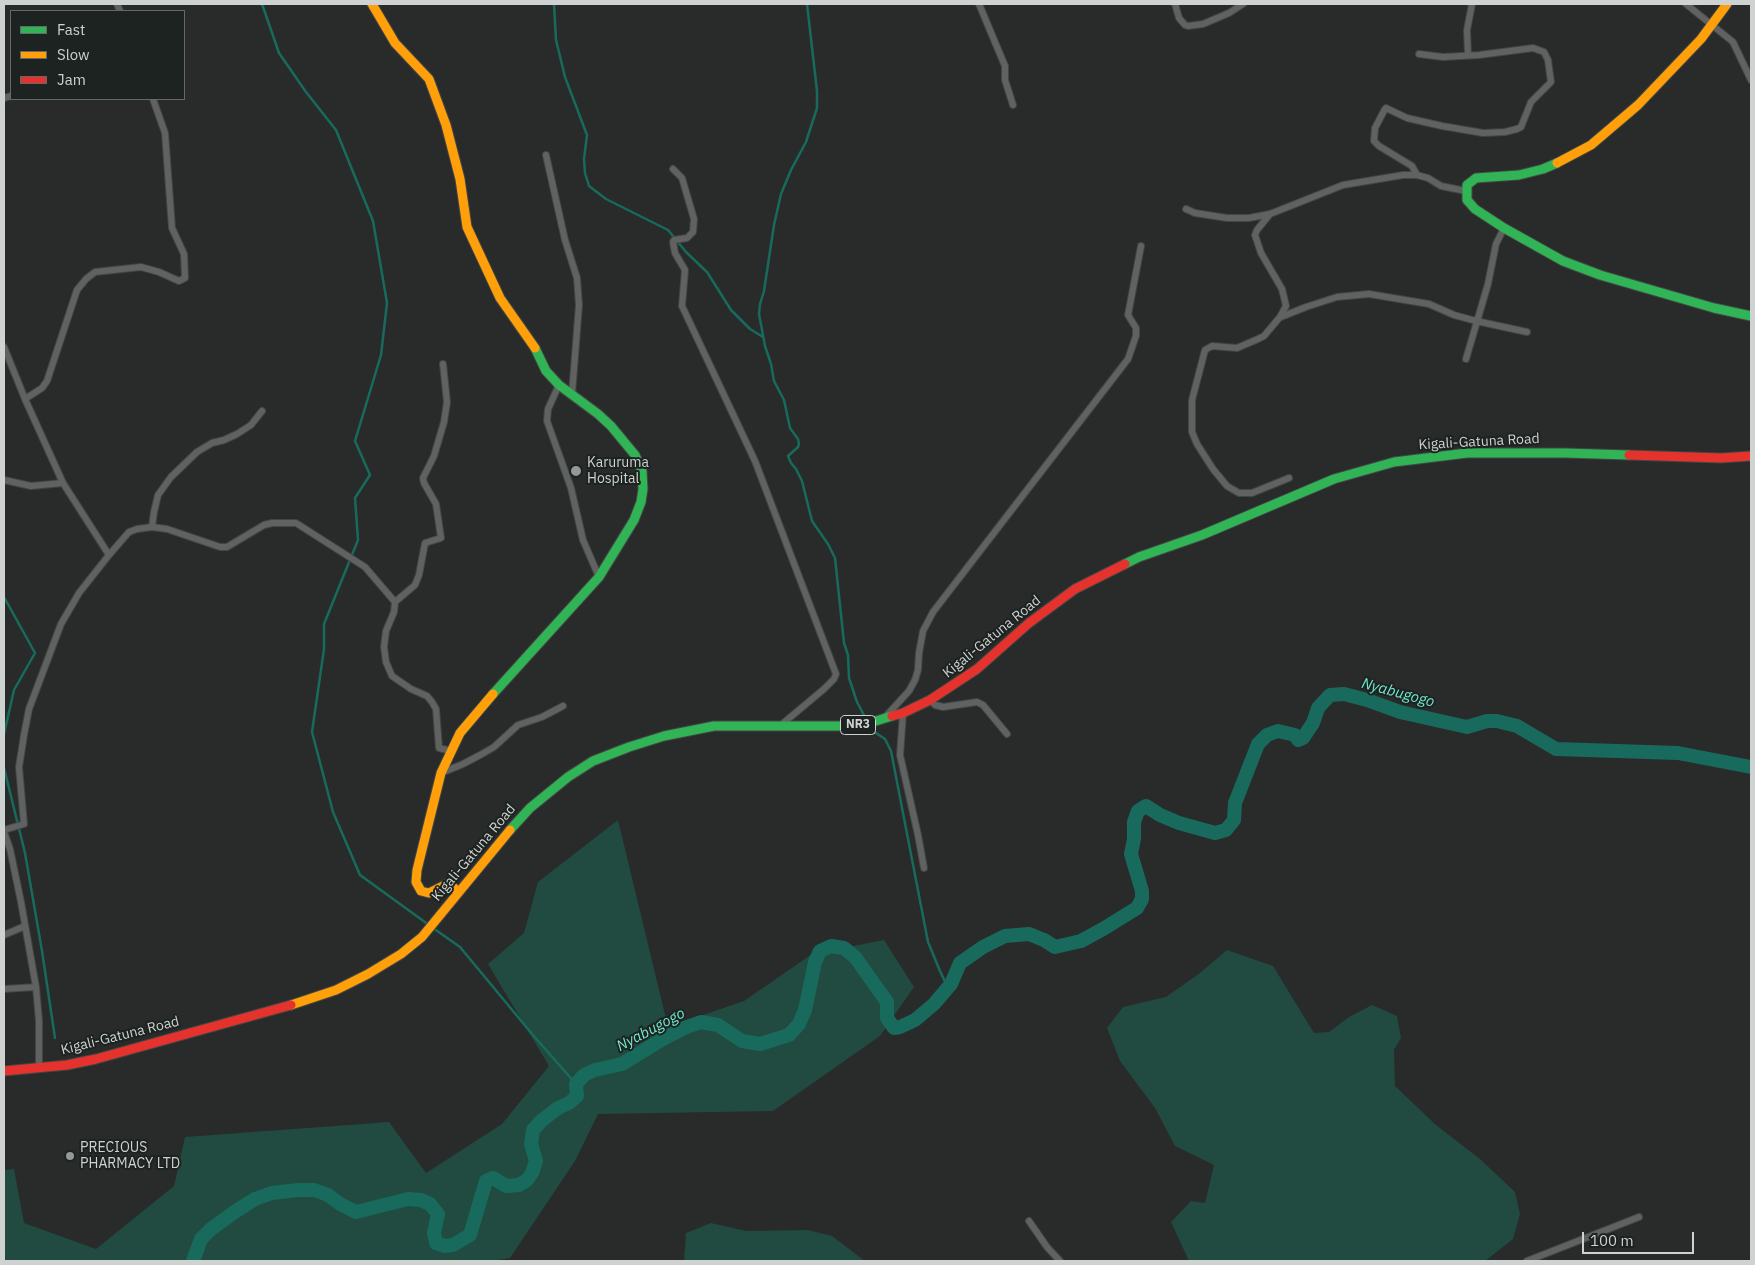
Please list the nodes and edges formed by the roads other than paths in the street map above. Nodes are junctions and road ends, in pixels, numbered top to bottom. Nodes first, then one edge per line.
1 (372, 4) edge
2 (979, 4) edge
3 (1175, 4) edge
4 (1243, 4) edge
5 (1472, 4) edge
6 (1686, 4) edge
7 (1727, 4) edge
8 (1712, 25) junction
9 (1419, 54) dead end
10 (1468, 55) junction
11 (1751, 80) edge
12 (153, 100) edge
13 (1013, 105) dead end
14 (546, 156) dead end
15 (673, 169) dead end
16 (1417, 175) junction
17 (1466, 191) junction
18 (1186, 210) dead end
19 (1270, 214) junction
20 (1504, 228) junction
21 (1141, 246) dead end
22 (1751, 316) edge
23 (1280, 317) junction
24 (1476, 322) junction
25 (1527, 332) dead end
26 (4, 347) edge
27 (1466, 359) dead end
28 (443, 364) dead end
29 (559, 385) junction
30 (572, 394) junction
31 (25, 399) junction
32 (262, 411) dead end
33 (1751, 456) edge
34 (1289, 478) dead end
35 (4, 480) edge
36 (63, 483) junction
37 (152, 527) junction
38 (109, 555) junction
39 (599, 577) junction
40 (395, 602) junction
41 (930, 700) junction
42 (563, 706) dead end
43 (902, 713) junction
44 (882, 720) junction
45 (780, 725) junction
46 (1007, 734) dead end
47 (451, 751) junction
48 (441, 773) junction
49 (4, 831) edge
50 (924, 868) dead end
51 (458, 892) junction
52 (25, 926) junction
53 (4, 935) edge
54 (36, 987) junction
55 (4, 989) edge
56 (39, 1068) junction
57 (4, 1071) edge
58 (1639, 1217) dead end
59 (1029, 1221) dead end
60 (1060, 1261) edge
61 (1527, 1261) edge

1 - 29 main road
2 - 13 street
3 - 4 street
5 - 10 street
6 - 8 street
7 - 8 main road
8 - 11 street
8 - 17 main road
9 - 10 street
10 - 16 street
12 - 31 street
14 - 30 street
15 - 45 street
16 - 17 street
16 - 19 street
17 - 20 main road
18 - 19 street
19 - 23 street
20 - 22 main road
20 - 24 street
21 - 44 street
23 - 24 street
23 - 34 street
24 - 25 street
24 - 27 street
26 - 31 street
28 - 40 street
29 - 30 main road
29 - 39 street
30 - 39 main road
31 - 36 street
32 - 37 street
33 - 41 main road, Kigali-Gatuna Road / NR3
35 - 36 street
36 - 38 street
37 - 38 street
37 - 40 street
38 - 49 street
39 - 47 main road
40 - 47 street
41 - 43 main road, Kigali-Gatuna Road / NR3
41 - 46 street
42 - 48 street
43 - 44 main road, Kigali-Gatuna Road / NR3
43 - 50 street
44 - 45 main road, Kigali-Gatuna Road / NR3
45 - 51 main road, Kigali-Gatuna Road / NR3
47 - 48 main road
48 - 51 main road
49 - 52 street
51 - 56 main road, Kigali-Gatuna Road / NR3
52 - 53 street
52 - 54 street
54 - 55 street
54 - 56 street
56 - 57 main road, Kigali-Gatuna Road / NR3
58 - 61 street
59 - 60 street

